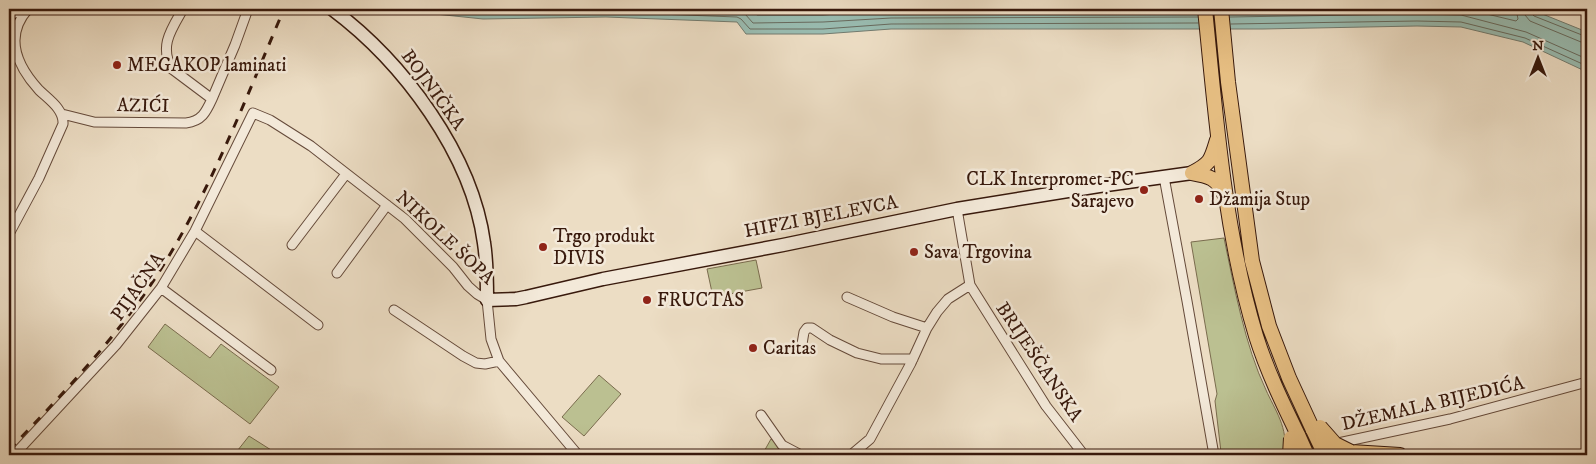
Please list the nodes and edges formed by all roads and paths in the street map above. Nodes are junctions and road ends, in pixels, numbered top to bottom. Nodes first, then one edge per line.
1 (27, 9) edge
2 (183, 9) edge
3 (248, 9) edge
4 (332, 9) edge
5 (1205, 9) edge
6 (1221, 9) edge
7 (9, 13) edge
8 (9, 47) edge
9 (16, 55) junction
10 (212, 99) junction
11 (252, 113) joint
12 (62, 114) junction
13 (1218, 134) junction
14 (1192, 173) junction
15 (346, 174) junction
16 (1164, 177) junction
17 (1226, 199) junction
18 (387, 205) junction
19 (957, 209) junction
20 (195, 231) junction
21 (9, 234) edge
22 (292, 244) dead end
23 (337, 273) dead end
24 (970, 285) junction
25 (161, 288) junction
26 (847, 297) dead end
27 (487, 300) junction
28 (394, 310) dead end
29 (318, 325) dead end
30 (928, 328) junction
31 (802, 344) dead end
32 (913, 359) junction
33 (499, 361) junction
34 (271, 370) dead end
35 (1587, 382) edge
36 (761, 415) dead end
37 (1316, 429) junction
38 (1295, 437) junction
39 (1324, 454) edge
40 (14, 455) edge
41 (578, 455) edge
42 (801, 455) edge
43 (851, 455) edge
44 (1084, 455) edge
45 (1214, 455) edge
46 (1288, 455) edge
47 (1308, 455) edge
48 (1384, 455) edge
49 (1400, 455) edge

1 - 7 main road
1 - 9 street
2 - 10 street, AZIĆI
3 - 10 street, AZIĆI
4 - 27 main road, BOJNIČKA
5 - 13 main road
6 - 37 main road
8 - 9 street
9 - 12 street
10 - 12 street, AZIĆI
11 - 15 street, NIKOLE ŠOPA
11 - 20 street, PIJAČNA
12 - 21 street
13 - 14 main road
13 - 17 main road
14 - 16 main road, HIFZI BJELEVCA
14 - 17 main road
15 - 18 street, NIKOLE ŠOPA
15 - 22 street
16 - 19 main road, HIFZI BJELEVCA
16 - 45 street
17 - 38 main road
18 - 23 street
18 - 27 street, NIKOLE ŠOPA
19 - 24 street
19 - 27 main road, HIFZI BJELEVCA
20 - 25 street, PIJAČNA
20 - 29 street
24 - 30 street
24 - 44 street, BRIJEŠČANSKA
25 - 34 street
25 - 40 street, PIJAČNA
26 - 30 street
27 - 33 street, NIKOLE ŠOPA
28 - 33 street
30 - 32 street
31 - 32 street
32 - 43 street
33 - 41 street, NIKOLE ŠOPA
35 - 46 street, DŽEMALA BIJEDIĆA
36 - 42 street
37 - 39 main road, bridge
37 - 48 main road, bridge
38 - 46 main road, bridge
38 - 47 main road, bridge
48 - 49 main road

